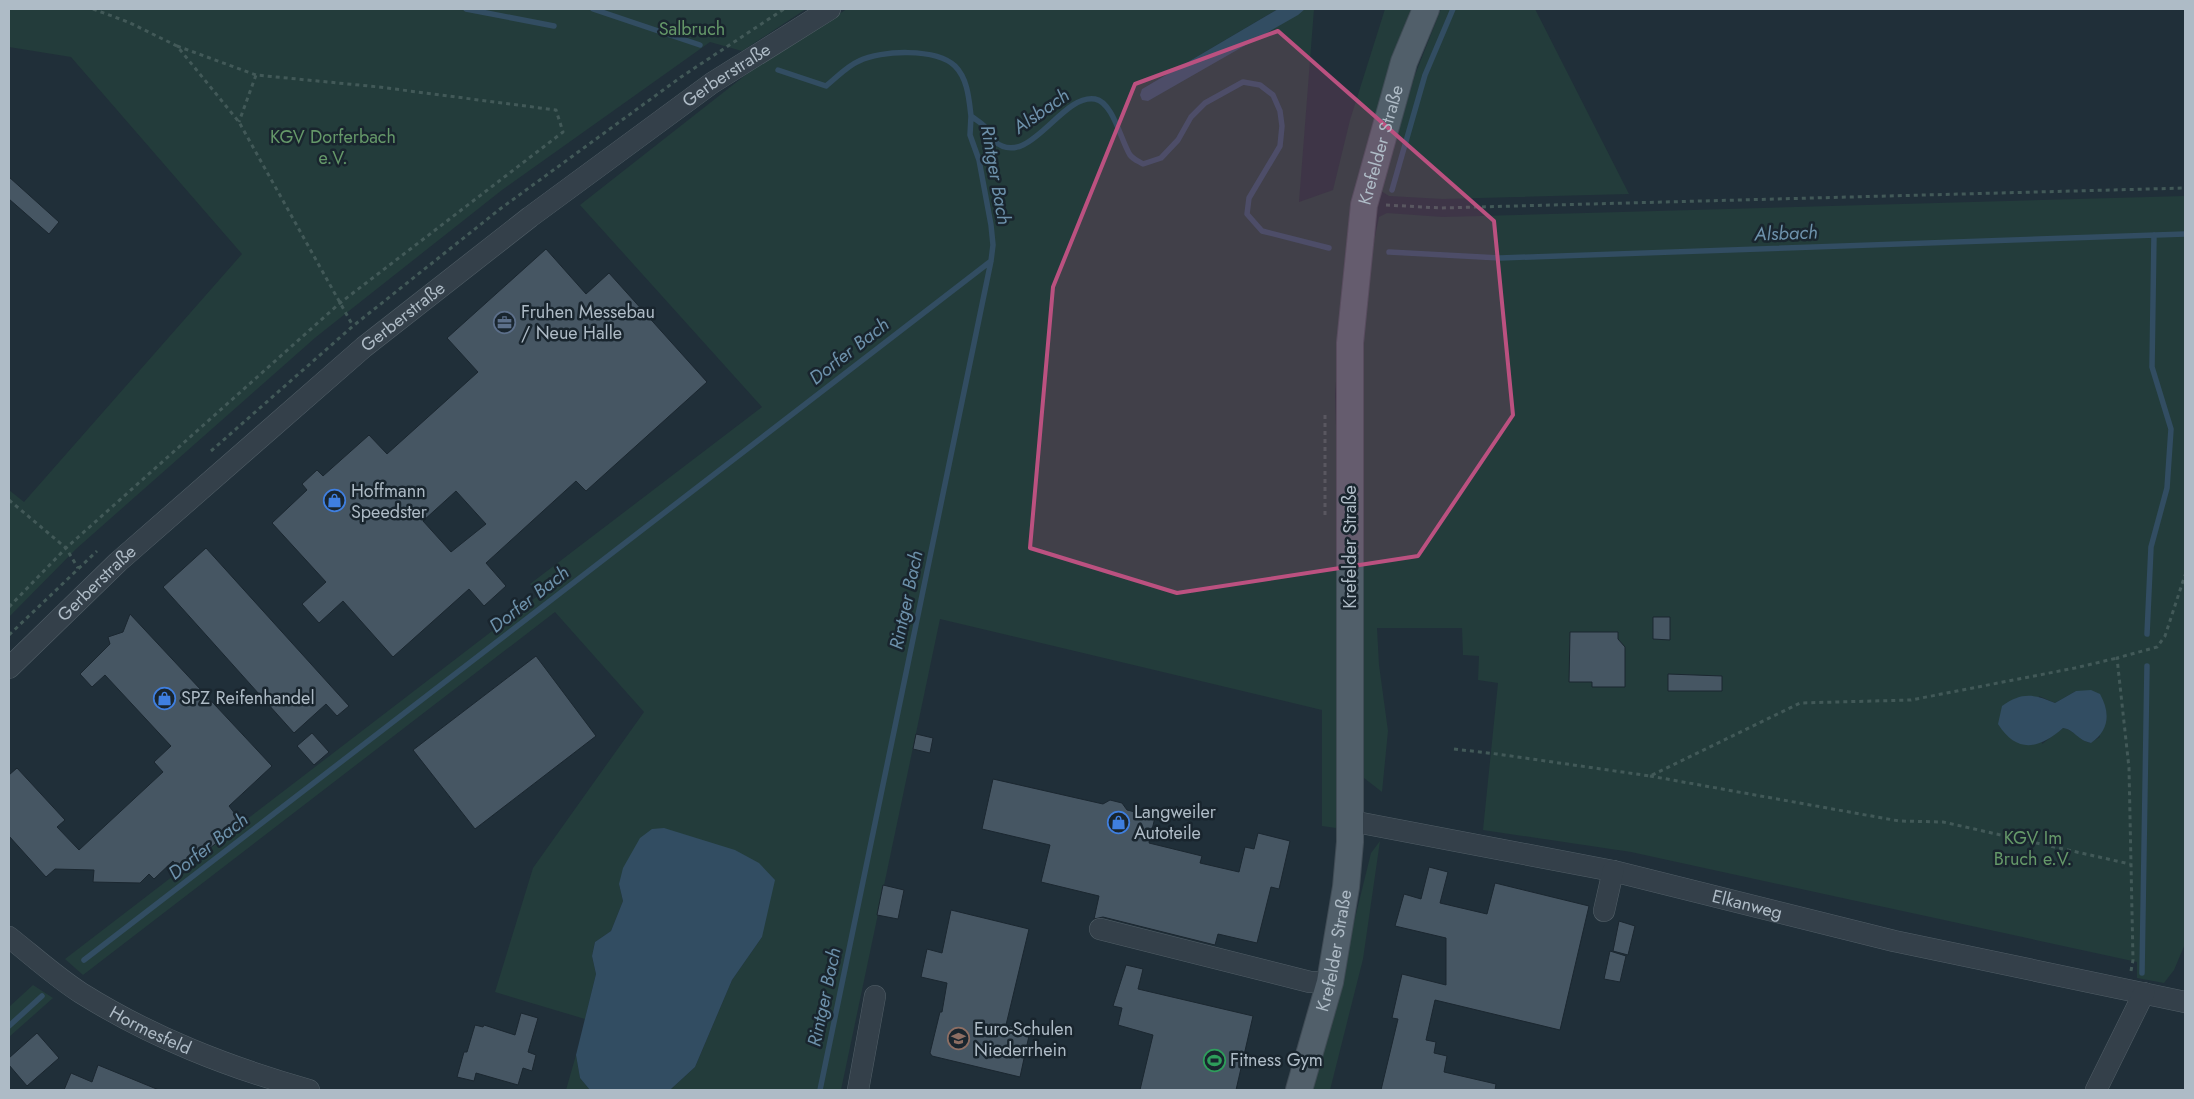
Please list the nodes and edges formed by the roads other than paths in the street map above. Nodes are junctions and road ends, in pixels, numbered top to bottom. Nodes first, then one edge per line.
1 (830, 9) edge
2 (1426, 9) edge
3 (9, 668) edge
4 (1351, 821) junction
5 (1613, 871) junction
6 (1604, 911) dead end
7 (1100, 929) dead end
8 (9, 937) edge
9 (1330, 982) junction
10 (2136, 991) junction
11 (875, 996) dead end
12 (2185, 1002) edge
13 (308, 1090) edge
14 (858, 1090) edge
15 (1298, 1090) edge
16 (2096, 1090) edge

1 - 3 street, Gerberstraße
2 - 4 main road, Krefelder Straße
4 - 5 street, Elkanweg
4 - 9 main road, Krefelder Straße
5 - 6 street
5 - 10 street, Elkanweg
7 - 9 street
8 - 13 street, Hormesfeld
9 - 15 main road, Krefelder Straße
10 - 12 street, Elkanweg
10 - 16 street
11 - 14 street

